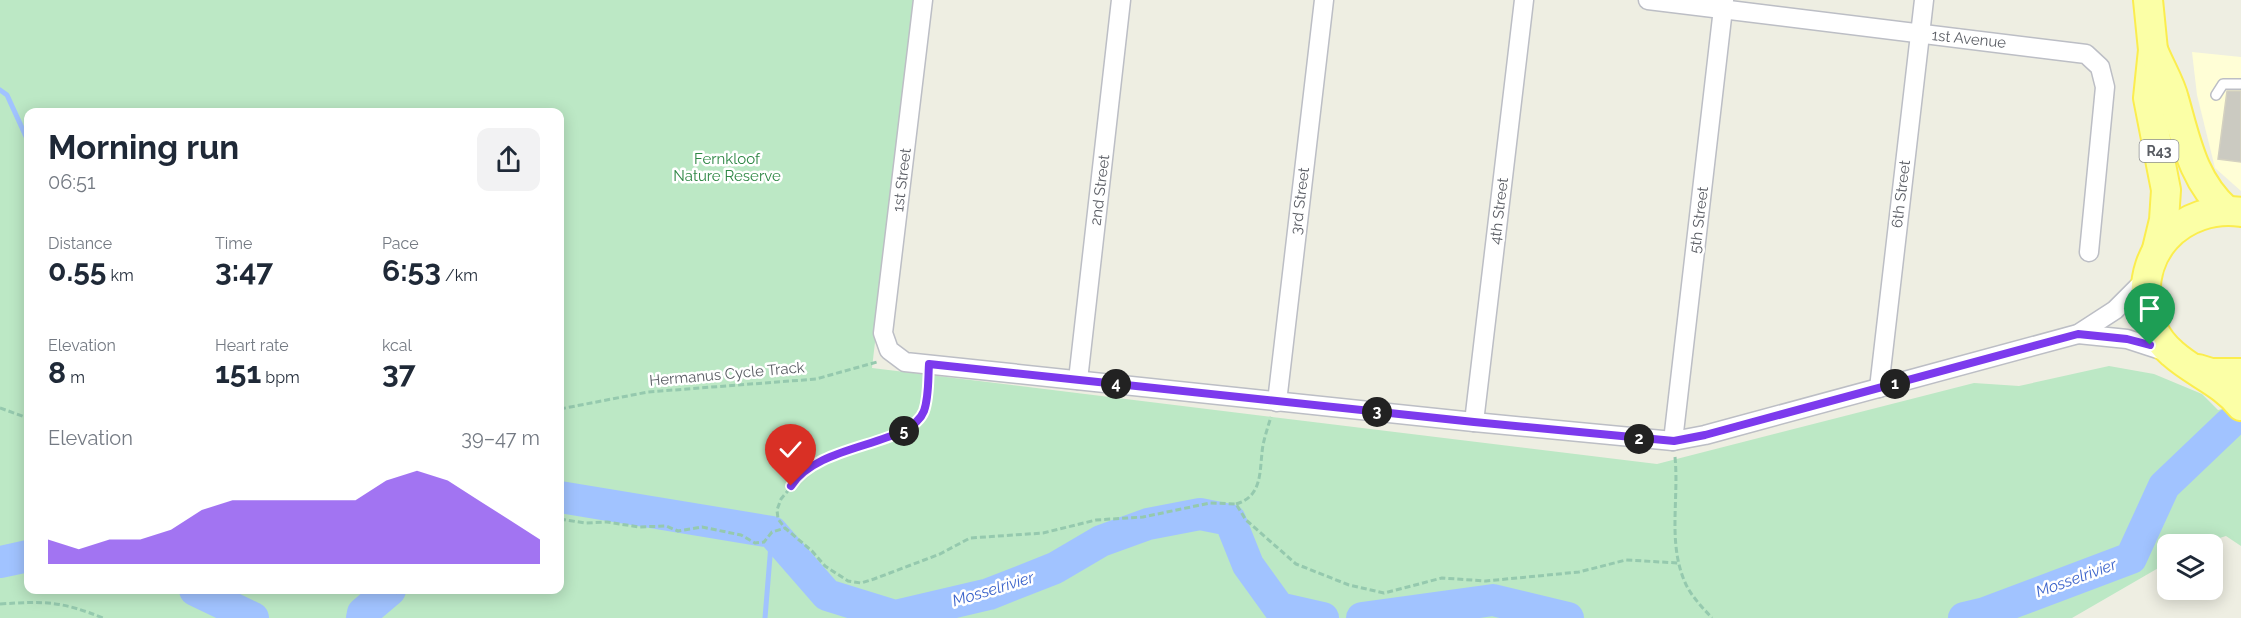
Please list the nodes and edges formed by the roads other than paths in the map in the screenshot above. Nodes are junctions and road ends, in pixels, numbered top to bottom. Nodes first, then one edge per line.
1 (923, 0) edge
2 (1121, 0) edge
3 (1324, 0) edge
4 (1524, 0) edge
5 (1648, 0) edge
6 (1924, 0) edge
7 (2148, 0) edge
8 (1724, 5) edge
9 (1920, 33) junction
10 (2153, 50) junction
11 (2241, 84) edge
12 (2216, 95) dead end
13 (2234, 212) edge
14 (2156, 251) junction
15 (2089, 252) dead end
16 (2146, 279) junction
17 (2078, 334) junction
18 (2183, 360) junction
19 (2241, 373) edge
20 (1078, 380) junction
21 (1879, 388) junction
22 (1277, 402) junction
23 (2241, 406) edge
24 (1474, 422) junction
25 (1674, 441) junction

1 - 20 street, 1st Street
2 - 20 street, 2nd Street
3 - 22 street, 3rd Street
4 - 24 street, 4th Street
5 - 8 street, 1st Avenue
6 - 9 street, 6th Street
7 - 10 main road, R43
8 - 9 street, 1st Avenue
8 - 25 street, 5th Street
9 - 15 street, 1st Avenue
9 - 21 street, 6th Street
10 - 13 main road, R43
10 - 14 main road, R43
11 - 12 lane
13 - 14 main road, R43
14 - 16 main road, R43
16 - 17 street
16 - 18 main road, R43
17 - 18 street
17 - 21 street
18 - 19 main road
18 - 23 main road, R43
20 - 22 street
21 - 25 street
22 - 24 street
24 - 25 street

